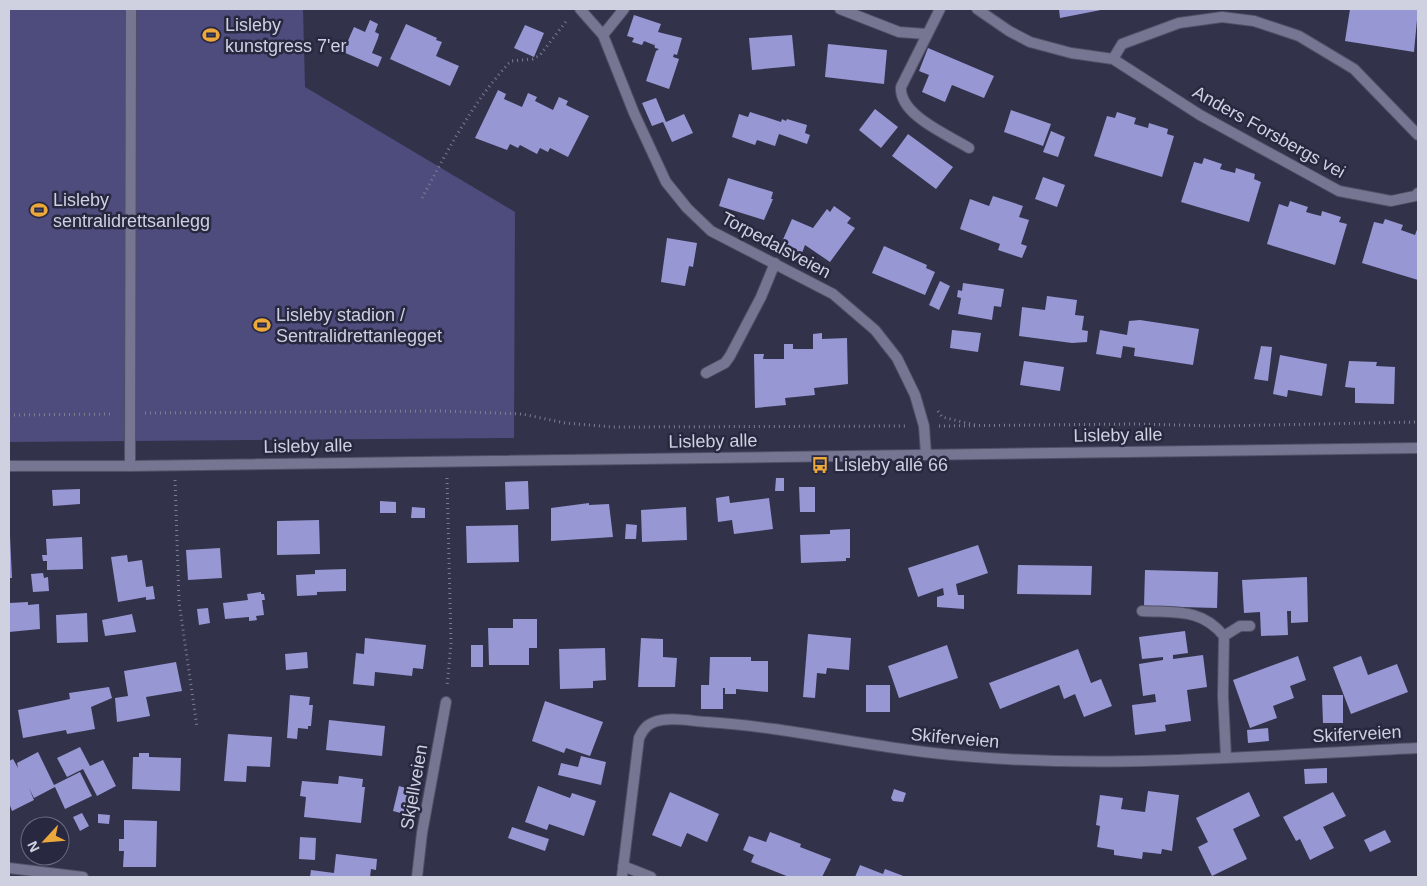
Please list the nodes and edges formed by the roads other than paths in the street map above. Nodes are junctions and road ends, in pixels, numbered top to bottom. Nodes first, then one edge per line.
1 (131, 9) edge
2 (580, 9) edge
3 (624, 9) edge
4 (840, 9) edge
5 (940, 9) edge
6 (977, 9) edge
7 (926, 34) junction
8 (603, 35) junction
9 (1113, 59) junction
10 (1418, 135) edge
11 (969, 148) dead end
12 (1418, 193) edge
13 (775, 263) junction
14 (706, 373) dead end
15 (1418, 448) edge
16 (926, 454) junction
17 (9, 466) edge
18 (130, 466) junction
19 (1142, 611) dead end
20 (1250, 626) dead end
21 (1224, 636) junction
22 (446, 702) road end
23 (1418, 748) edge
24 (1226, 757) junction
25 (623, 866) junction
26 (9, 868) edge
27 (83, 877) edge
28 (417, 877) edge
29 (622, 877) edge
30 (652, 877) edge

1 - 18 street
2 - 8 street, Torpedalsveien
3 - 8 street
4 - 7 street
5 - 7 street
6 - 9 street, Anders Forsbergs vei
7 - 11 street
8 - 13 street, Torpedalsveien
9 - 10 street
9 - 12 street, Anders Forsbergs vei
13 - 14 street
13 - 16 street, Torpedalsveien
15 - 16 street, Lisleby alle
16 - 18 street, Lisleby alle
17 - 18 street, Lisleby alle
19 - 21 street
20 - 21 street
21 - 24 street
22 - 28 street, Skjellveien
23 - 24 street, Skiferveien
24 - 25 street, Skiferveien
25 - 29 street, Skiferveien
25 - 30 street
26 - 27 street

